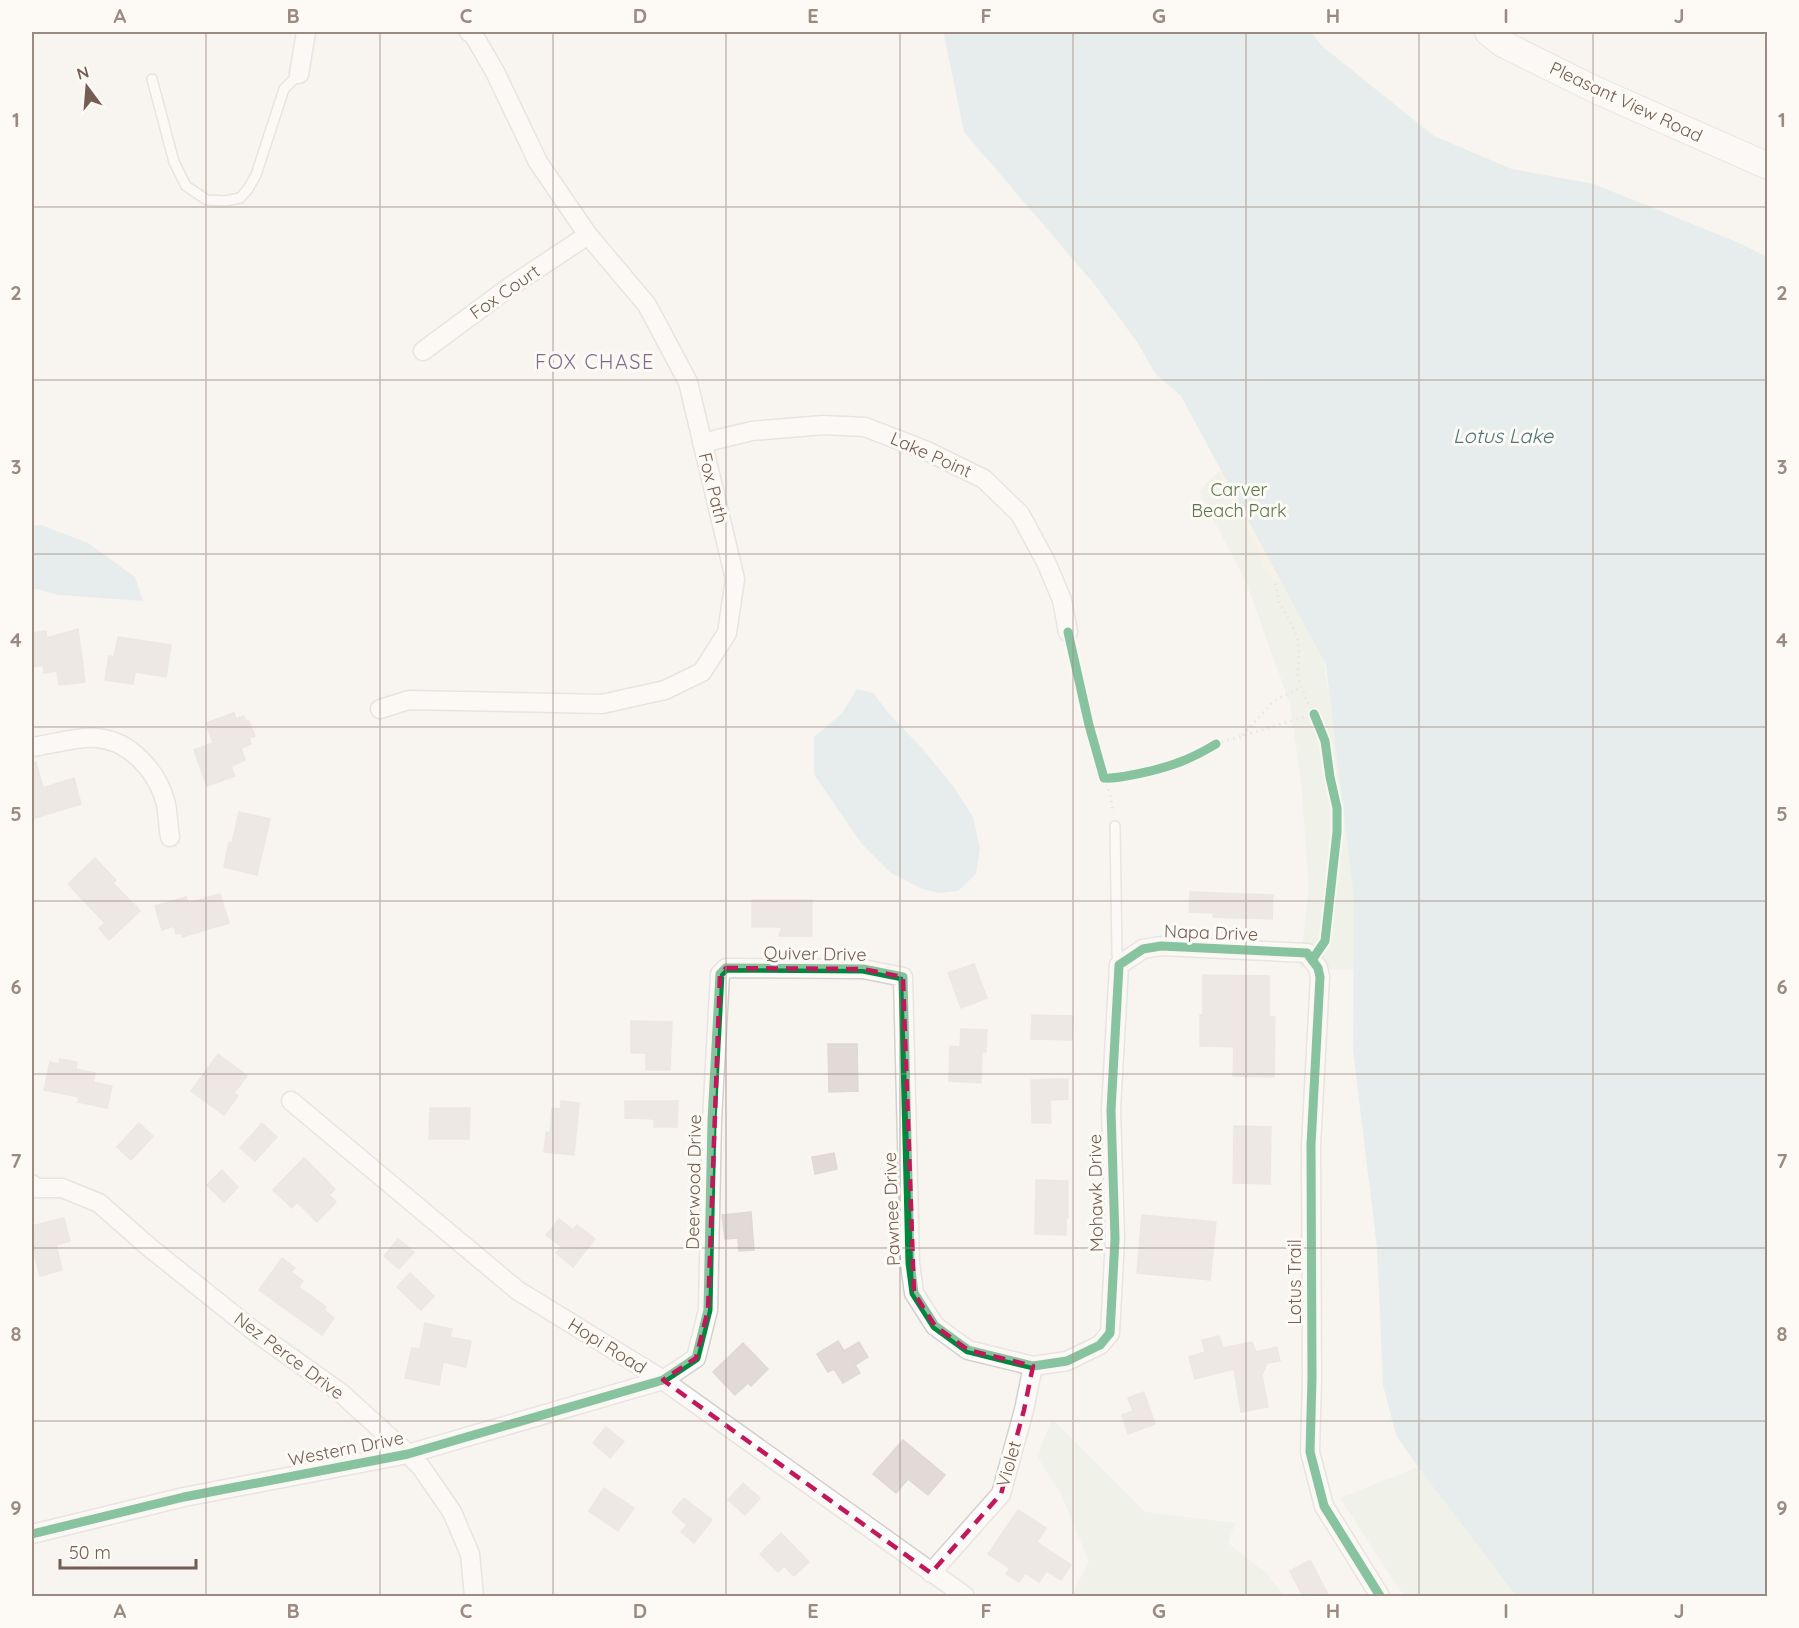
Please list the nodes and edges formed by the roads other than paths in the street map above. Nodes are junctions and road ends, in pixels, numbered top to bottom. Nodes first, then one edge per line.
1 (306, 32) edge
2 (470, 32) edge
3 (1488, 32) edge
4 (299, 74) joint
5 (152, 79) dead end
6 (1767, 166) edge
7 (588, 235) junction
8 (423, 351) dead end
9 (702, 443) junction
10 (1068, 632) dead end
11 (380, 709) dead end
12 (32, 747) edge
13 (1115, 826) road end
14 (170, 837) dead end
15 (1307, 953) joint
16 (1119, 965) junction
17 (726, 968) joint
18 (903, 977) joint
19 (291, 1101) dead end
20 (32, 1187) edge
21 (1033, 1366) junction
22 (663, 1380) junction
23 (408, 1454) junction
24 (32, 1534) edge
25 (931, 1573) junction
26 (474, 1596) edge
27 (965, 1596) edge
28 (1380, 1596) edge

1 - 4 street
2 - 7 street, Fox Path
3 - 6 street, Pleasant View Road
4 - 5 lane
7 - 8 street, Fox Court
7 - 9 street, Fox Path
9 - 10 street, Lake Point
9 - 11 street, Fox Path
12 - 14 street
13 - 16 lane
15 - 16 street, Napa Drive
15 - 28 street, Lotus Trail
16 - 21 street, Mohawk Drive
17 - 18 street, Quiver Drive
17 - 22 street, Deerwood Drive
18 - 21 street, Pawnee Drive
19 - 22 street, Hopi Road
20 - 23 street, Nez Perce Drive
21 - 25 street, Violet
22 - 23 street, Western Drive
22 - 25 street, Hopi Road
23 - 24 street, Western Drive
23 - 26 street, Nez Perce Drive
25 - 27 street, Hopi Road

